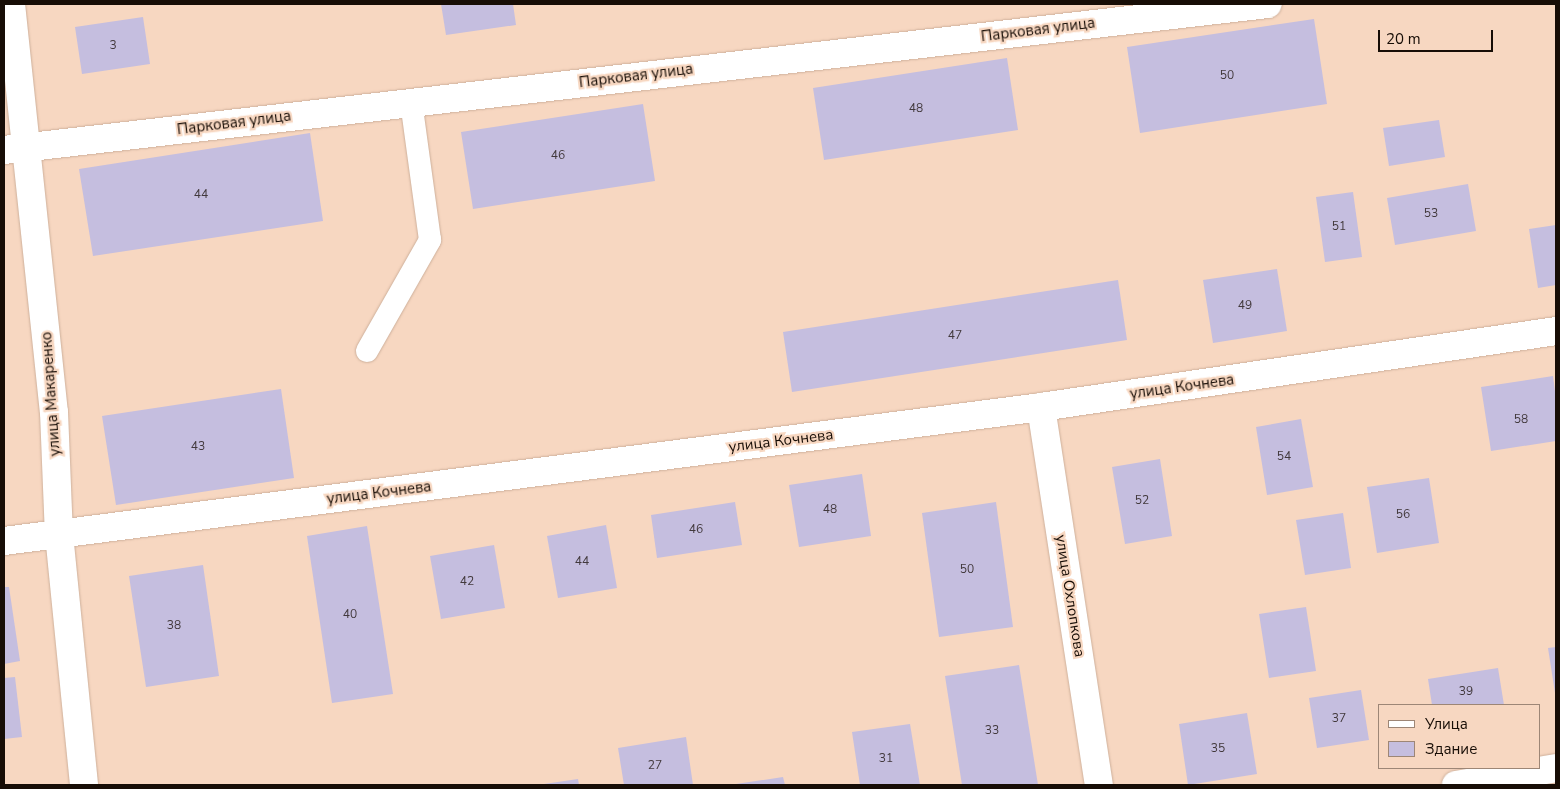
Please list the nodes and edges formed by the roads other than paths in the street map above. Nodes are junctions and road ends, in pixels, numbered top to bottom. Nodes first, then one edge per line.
1 (12, 4) edge
2 (1268, 4) edge
3 (412, 102) junction
4 (16, 149) edge
5 (1556, 332) edge
6 (367, 351) dead end
7 (1041, 407) junction
8 (59, 534) junction
9 (4, 541) edge
10 (1556, 768) edge
11 (84, 785) edge
12 (1099, 785) edge
13 (1456, 785) edge

1 - 4 street, улица Макаренко
2 - 3 street, Парковая улица
3 - 4 street, Парковая улица
3 - 6 lane
4 - 8 street, улица Макаренко
5 - 7 street, улица Кочнева
7 - 8 street, улица Кочнева
7 - 12 street, улица Охлопкова
8 - 9 street, улица Кочнева
8 - 11 street, улица Макаренко
10 - 13 street

